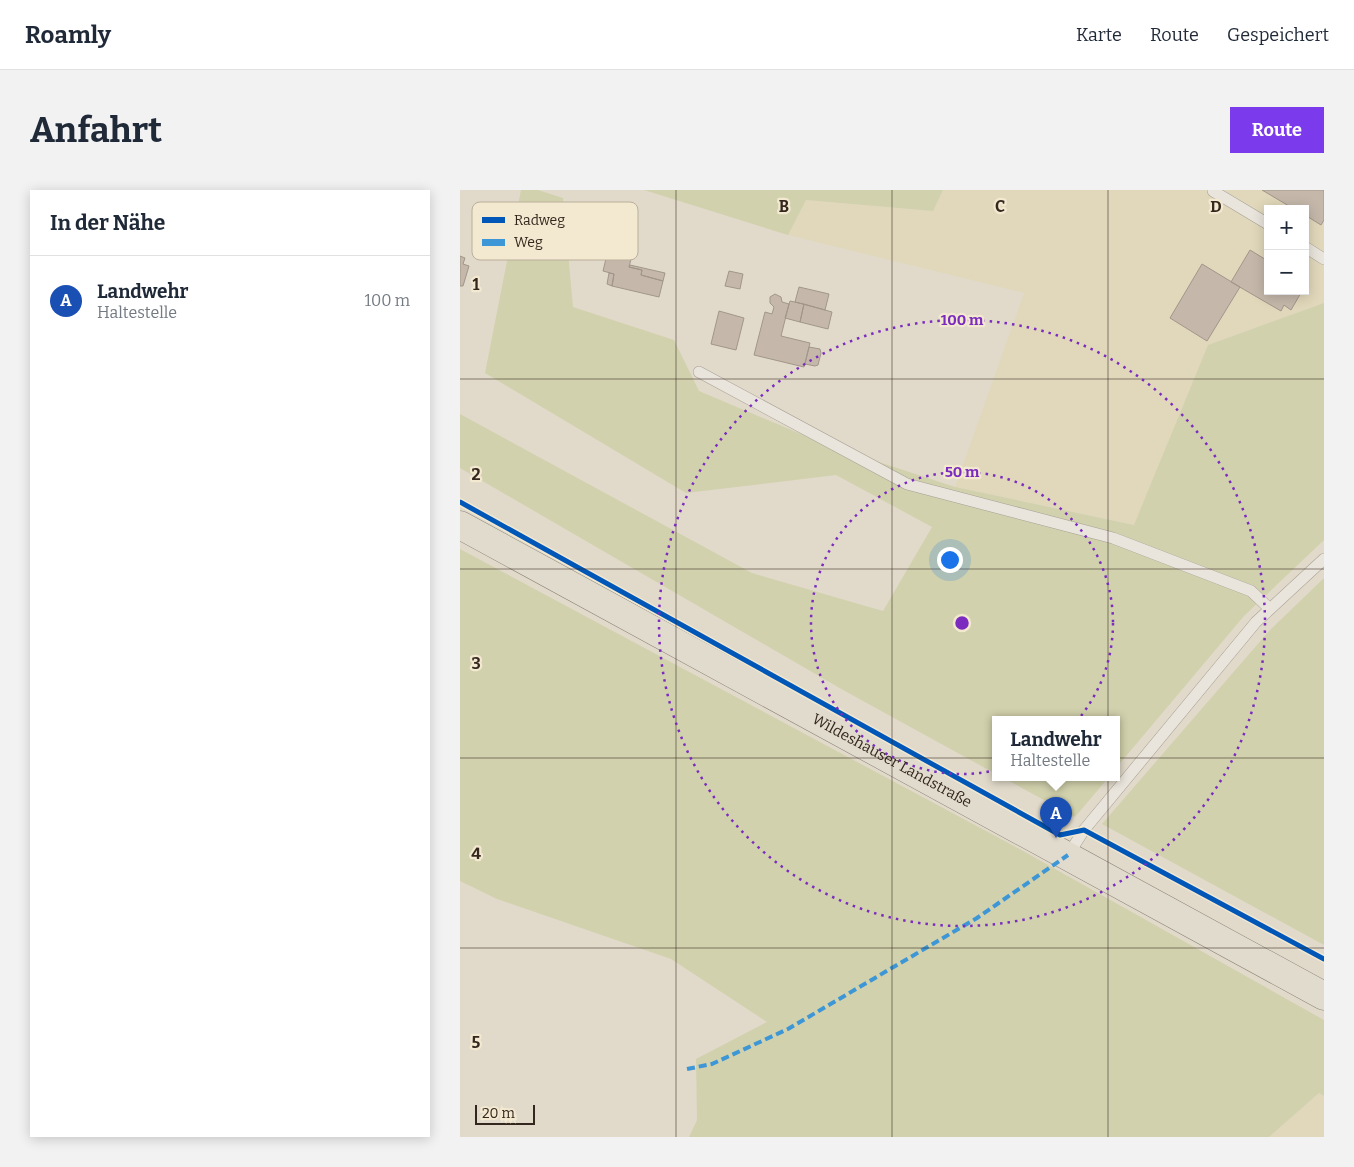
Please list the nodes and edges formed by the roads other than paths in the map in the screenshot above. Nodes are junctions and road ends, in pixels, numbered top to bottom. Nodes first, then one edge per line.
1 (1213, 191) edge
2 (1264, 222) edge
3 (1309, 250) edge
4 (1324, 259) edge
5 (699, 372) dead end
6 (460, 525) edge
7 (1324, 559) edge
8 (1270, 609) junction
9 (1068, 855) junction
10 (1324, 996) edge

1 - 2 lane
3 - 4 lane
5 - 8 lane
6 - 9 main road, Wildeshauser Landstraße
7 - 8 lane
8 - 9 lane
9 - 10 main road, Wildeshauser Landstraße

